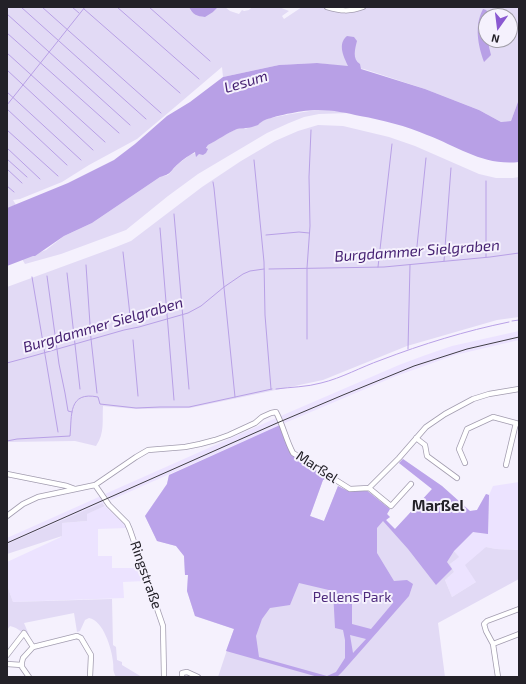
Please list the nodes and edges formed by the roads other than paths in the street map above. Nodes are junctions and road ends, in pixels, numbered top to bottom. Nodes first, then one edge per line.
1 (327, 7) edge
2 (363, 7) edge
3 (519, 389) edge
4 (517, 423) edge
5 (416, 438) junction
6 (465, 463) dead end
7 (506, 465) dead end
8 (7, 474) edge
9 (457, 478) dead end
10 (411, 484) dead end
11 (95, 485) junction
12 (369, 488) junction
13 (76, 490) junction
14 (7, 516) edge
15 (519, 608) edge
16 (519, 634) edge
17 (493, 644) junction
18 (33, 647) junction
19 (7, 654) edge
20 (7, 664) edge
21 (22, 665) junction
22 (29, 677) edge
23 (90, 677) edge
24 (164, 677) edge
25 (182, 677) edge
26 (198, 677) edge
27 (498, 677) edge

1 - 2 street
3 - 5 street
4 - 6 street
4 - 7 street
5 - 9 street
5 - 12 street
8 - 13 street
10 - 12 street
11 - 12 street, Marßel
11 - 13 street
11 - 24 street, Ringstraße
13 - 14 street
15 - 17 street
16 - 17 street
17 - 27 street
18 - 19 street
18 - 21 street
18 - 23 street
20 - 21 street
21 - 22 street
25 - 26 street

